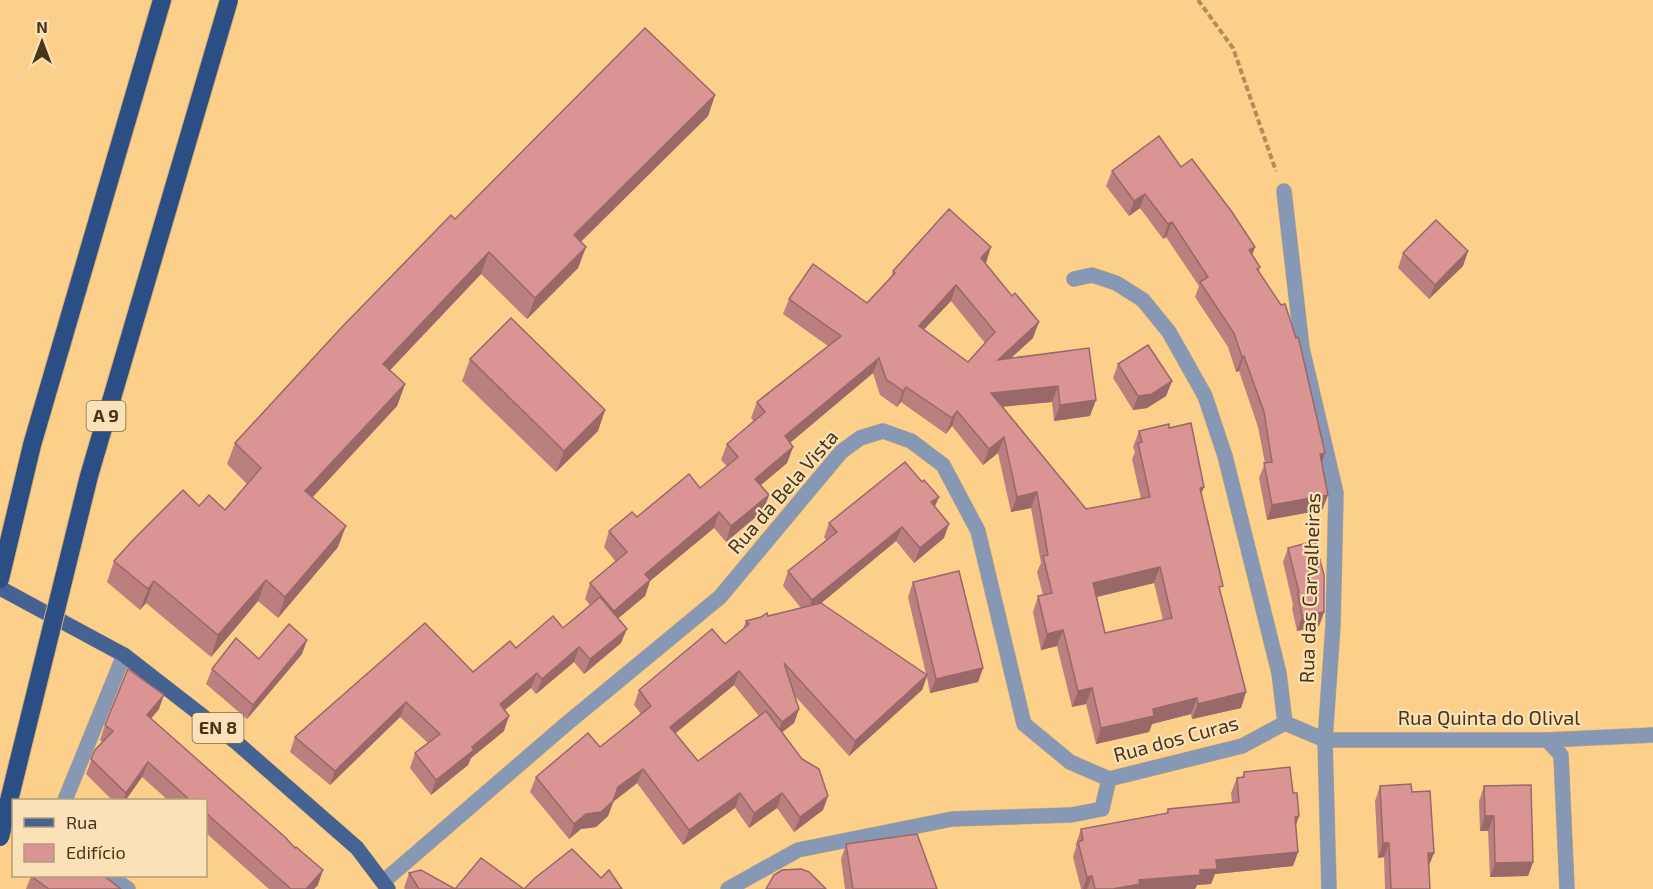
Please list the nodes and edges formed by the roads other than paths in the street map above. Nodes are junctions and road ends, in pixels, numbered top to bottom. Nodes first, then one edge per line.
1 (162, 0) edge
2 (229, 0) edge
3 (1284, 191) road end
4 (1074, 279) dead end
5 (0, 579) edge
6 (0, 588) edge
7 (124, 655) junction
8 (1285, 723) junction
9 (1653, 735) edge
10 (1325, 740) junction
11 (1547, 740) junction
12 (1109, 779) junction
13 (66, 799) edge
14 (0, 837) edge
15 (417, 874) edge
16 (111, 877) edge
17 (386, 885) edge
18 (128, 889) edge
19 (728, 889) edge
20 (1329, 889) edge
21 (1567, 889) edge

1 - 5 highway
2 - 14 highway, A 9, bridge
3 - 10 street, Rua das Carvalheiras
4 - 8 street
6 - 7 main road, EN 8
7 - 13 street
7 - 17 main road, EN 8
8 - 10 street
8 - 12 street, Rua dos Curas
9 - 11 street, Rua Quinta do Olival
10 - 11 street, Rua Quinta do Olival
10 - 20 street, Rua das Carvalheiras
11 - 21 street
12 - 17 street, Rua da Bela Vista
12 - 19 street, Rua dos Curas
15 - 17 street
16 - 18 street

